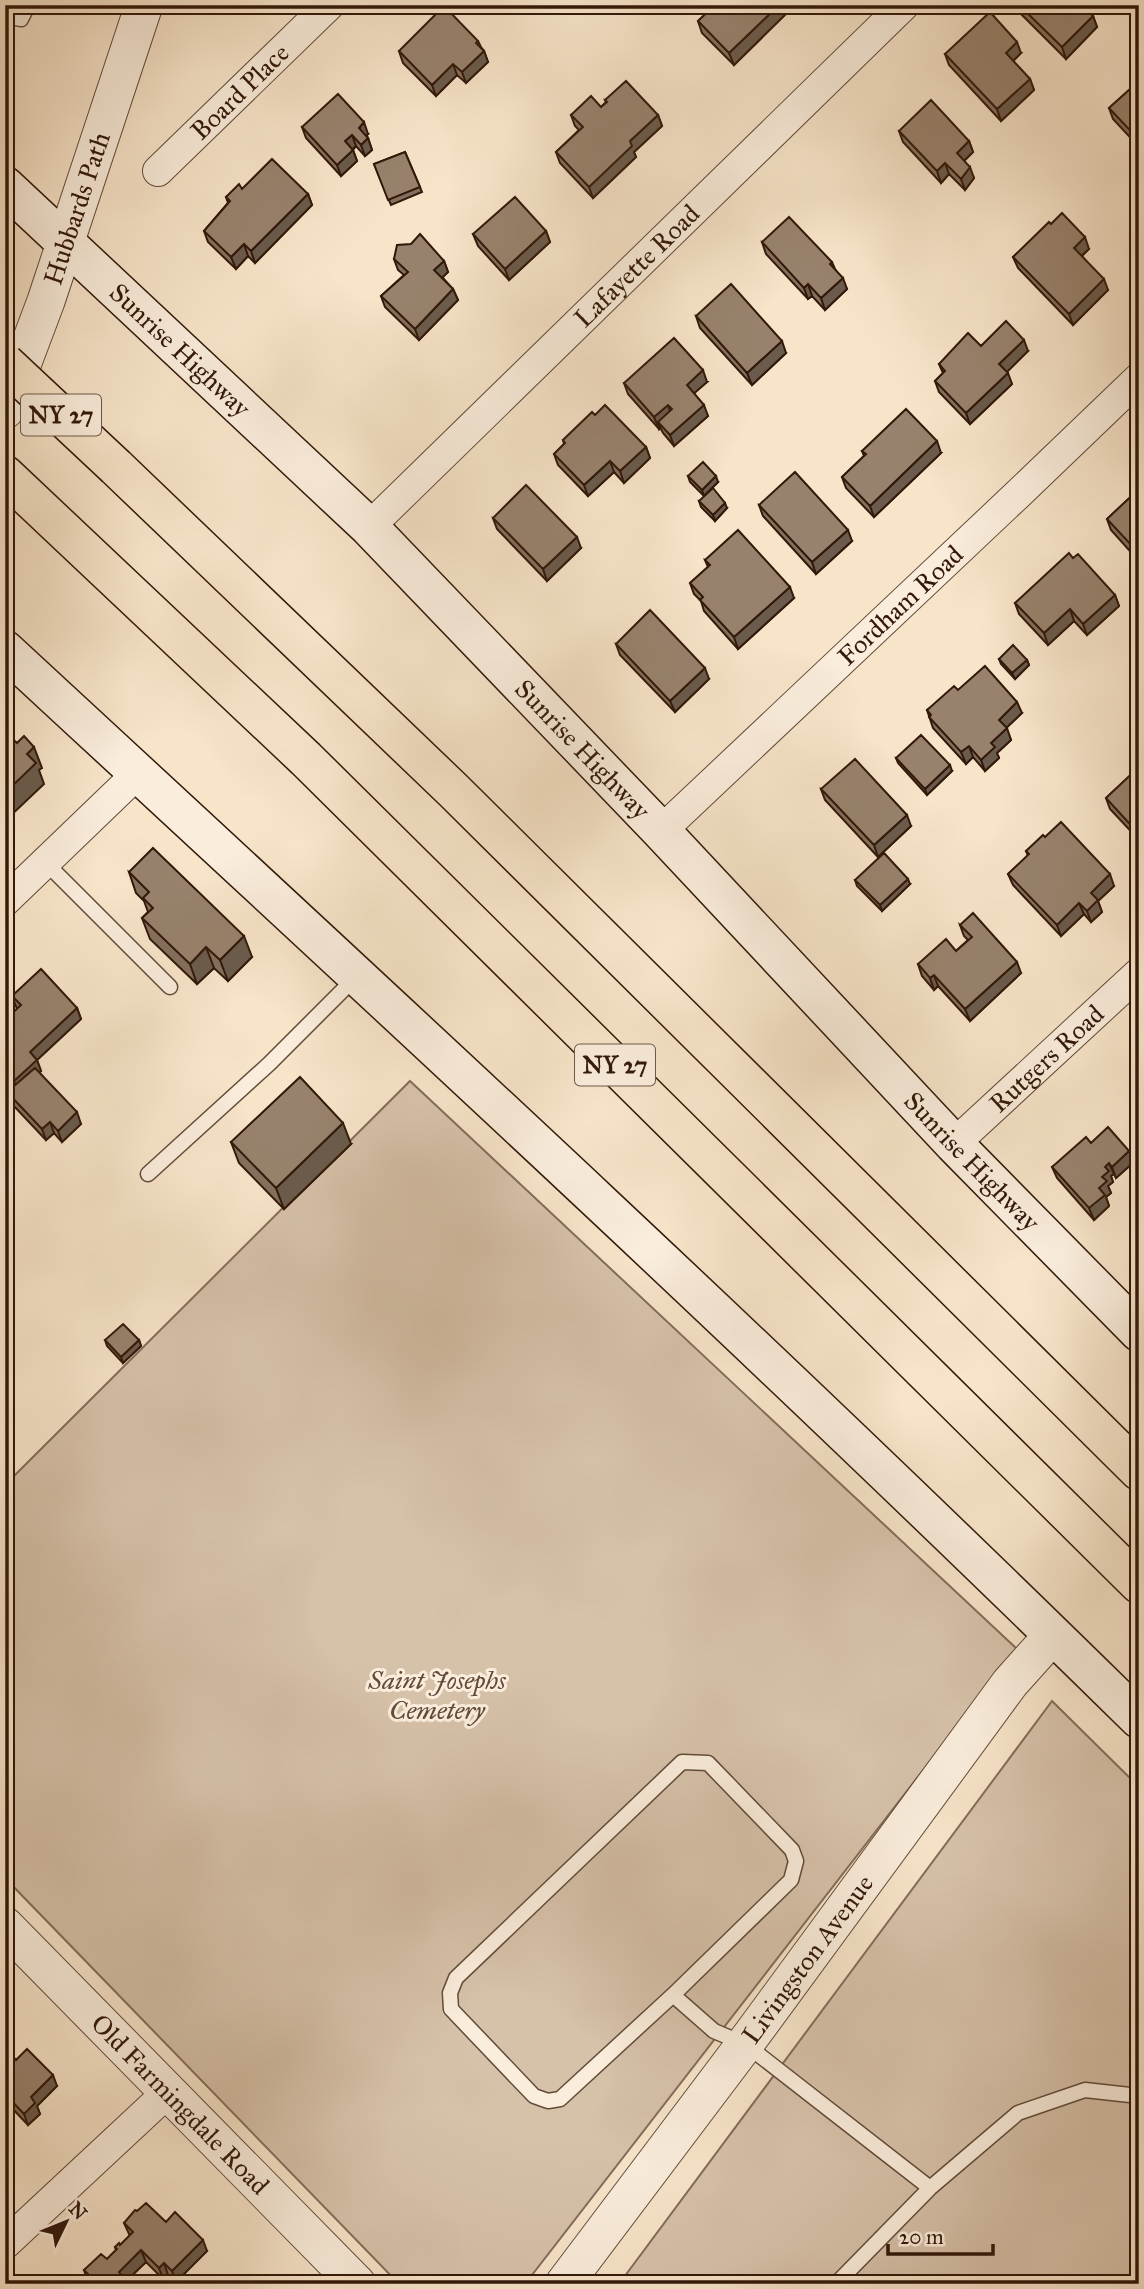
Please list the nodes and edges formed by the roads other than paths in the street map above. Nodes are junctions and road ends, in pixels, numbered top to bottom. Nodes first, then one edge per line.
1 (28, 5) edge
2 (144, 5) edge
3 (904, 5) edge
4 (320, 7) edge
5 (5, 16) edge
6 (158, 171) dead end
7 (5, 186) edge
8 (66, 242) junction
9 (5, 363) edge
10 (1139, 378) edge
11 (5, 410) edge
12 (5, 475) edge
13 (369, 527) junction
14 (5, 650) edge
15 (138, 773) junction
16 (661, 831) junction
17 (45, 862) junction
18 (5, 901) edge
19 (1139, 973) edge
20 (357, 976) junction
21 (170, 987) dead end
22 (954, 1144) junction
23 (148, 1174) dead end
24 (1139, 1332) edge
25 (1139, 1471) edge
26 (1139, 1584) edge
27 (1053, 1635) junction
28 (1139, 1719) edge
29 (5, 1926) edge
30 (673, 1996) junction
31 (745, 2044) junction
32 (168, 2092) junction
33 (1139, 2096) edge
34 (930, 2188) junction
35 (5, 2244) edge
36 (357, 2284) edge
37 (564, 2284) edge
38 (836, 2284) edge

1 - 5 lane
2 - 8 street, Hubbards Path
3 - 13 street, Lafayette Road
4 - 6 street, Board Place
7 - 8 main road, Sunrise Highway
8 - 11 street, Hubbards Path
8 - 13 main road, Sunrise Highway
9 - 25 highway, NY 27, bridge
10 - 16 street, Fordham Road
12 - 26 highway, NY 27
13 - 16 main road, Sunrise Highway
14 - 15 main road
15 - 17 street
15 - 20 main road
16 - 22 main road, Sunrise Highway
17 - 18 street
17 - 21 lane
19 - 22 street, Rutgers Road
20 - 23 lane
20 - 27 main road
22 - 24 main road, Sunrise Highway
27 - 28 main road
27 - 31 street, Livingston Avenue
29 - 32 street, Old Farmingdale Road
30 - 30 lane
30 - 31 lane
31 - 34 lane
31 - 37 street, Livingston Avenue
32 - 35 street
32 - 36 street, Old Farmingdale Road
33 - 34 lane
34 - 38 lane

